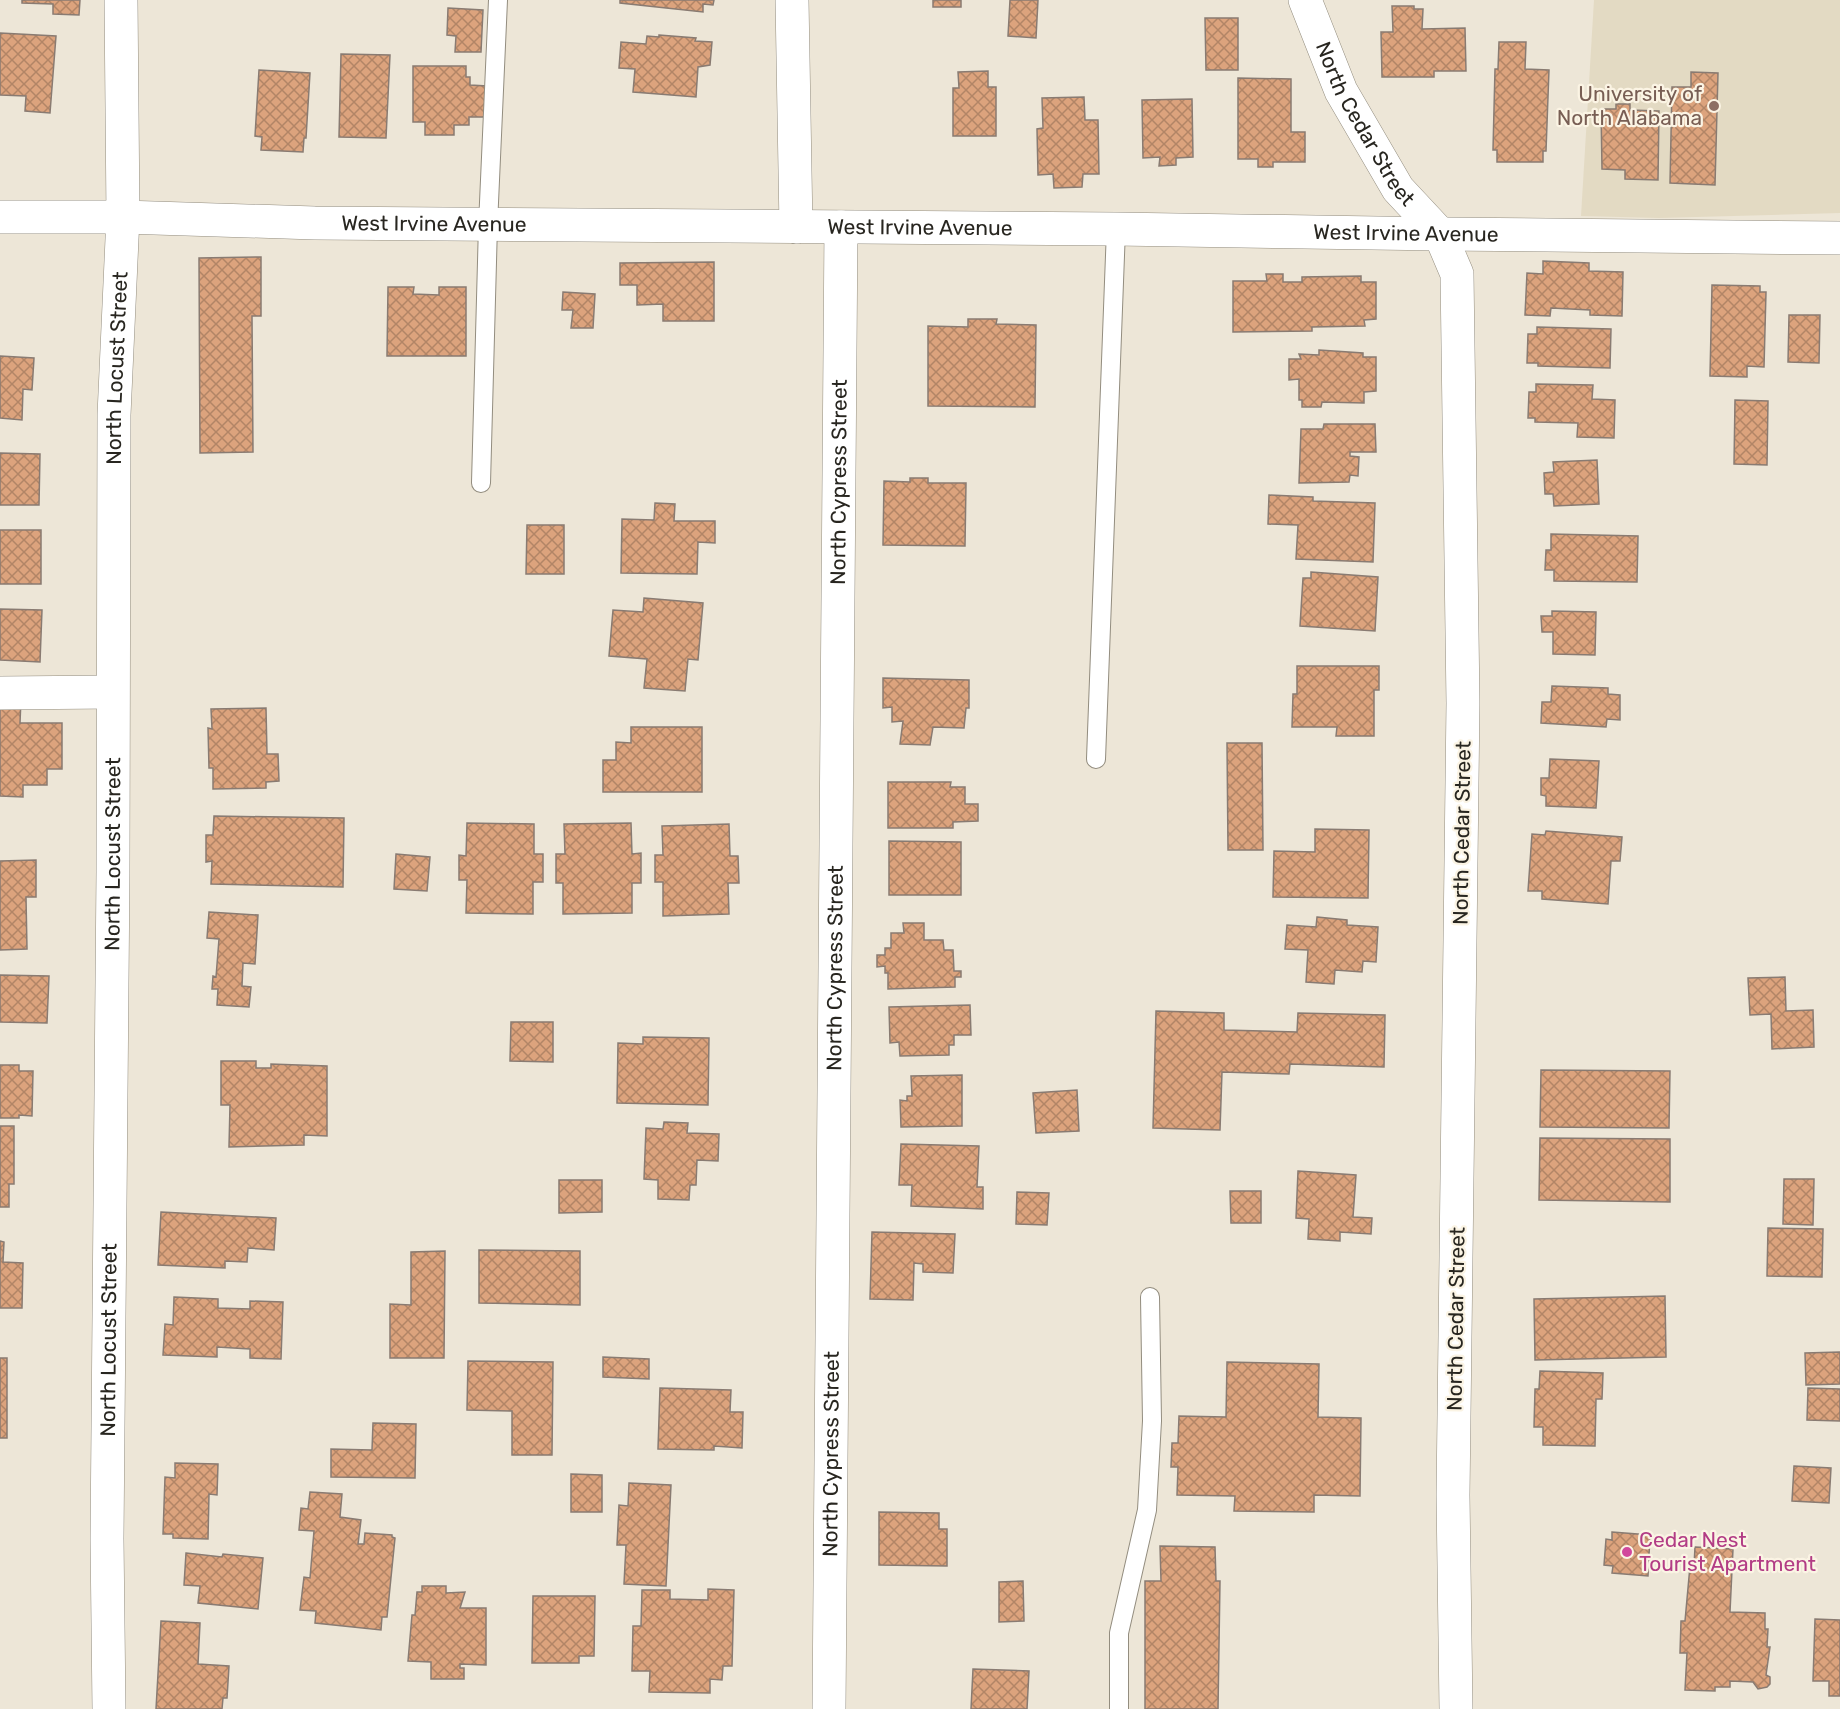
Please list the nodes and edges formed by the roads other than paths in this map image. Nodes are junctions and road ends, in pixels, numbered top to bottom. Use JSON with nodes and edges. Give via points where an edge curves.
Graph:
{"nodes":[{"id":1,"x":122,"y":0,"type":"edge"},
{"id":2,"x":498,"y":0,"type":"edge"},
{"id":3,"x":792,"y":0,"type":"edge"},
{"id":4,"x":1305,"y":0,"type":"edge"},
{"id":5,"x":0,"y":217,"type":"edge"},
{"id":6,"x":123,"y":217,"type":"junction"},
{"id":7,"x":488,"y":225,"type":"junction"},
{"id":8,"x":796,"y":227,"type":"junction"},
{"id":9,"x":841,"y":227,"type":"junction"},
{"id":10,"x":1116,"y":229,"type":"junction"},
{"id":11,"x":1440,"y":234,"type":"junction"},
{"id":12,"x":1840,"y":238,"type":"edge"},
{"id":13,"x":482,"y":483,"type":"dead end"},
{"id":14,"x":112,"y":692,"type":"junction"},
{"id":15,"x":0,"y":693,"type":"edge"},
{"id":16,"x":1096,"y":759,"type":"dead end"},
{"id":17,"x":1150,"y":1298,"type":"dead end"},
{"id":18,"x":109,"y":1709,"type":"edge"},
{"id":19,"x":829,"y":1709,"type":"edge"},
{"id":20,"x":1119,"y":1709,"type":"edge"},
{"id":21,"x":1456,"y":1709,"type":"edge"}],
"edges":[{"from":1,"to":6,"type":"street","name":"North Locust Street"},
{"from":2,"to":7,"type":"lane"},
{"from":3,"to":8,"type":"street"},
{"from":4,"to":11,"type":"street","name":"North Cedar Street","via":[[1341,92],[1398,189]]},
{"from":5,"to":6,"type":"street","name":"West Irvine Avenue"},
{"from":6,"to":7,"type":"street","name":"West Irvine Avenue"},
{"from":6,"to":14,"type":"street","name":"North Locust Street","via":[[114,415]]},
{"from":7,"to":8,"type":"street","name":"West Irvine Avenue"},
{"from":7,"to":13,"type":"lane"},
{"from":8,"to":9,"type":"street","name":"West Irvine Avenue"},
{"from":9,"to":10,"type":"street","name":"West Irvine Avenue"},
{"from":9,"to":19,"type":"street","name":"North Cypress Street"},
{"from":10,"to":11,"type":"street","name":"West Irvine Avenue"},
{"from":10,"to":16,"type":"lane"},
{"from":11,"to":12,"type":"street","name":"West Irvine Avenue"},
{"from":11,"to":21,"type":"street","name":"North Cedar Street","via":[[1457,274],[1463,703],[1454,1471]]},
{"from":14,"to":15,"type":"street"},
{"from":14,"to":18,"type":"street","name":"North Locust Street"},
{"from":17,"to":20,"type":"lane","via":[[1152,1421],[1147,1510],[1119,1633]]}]}
